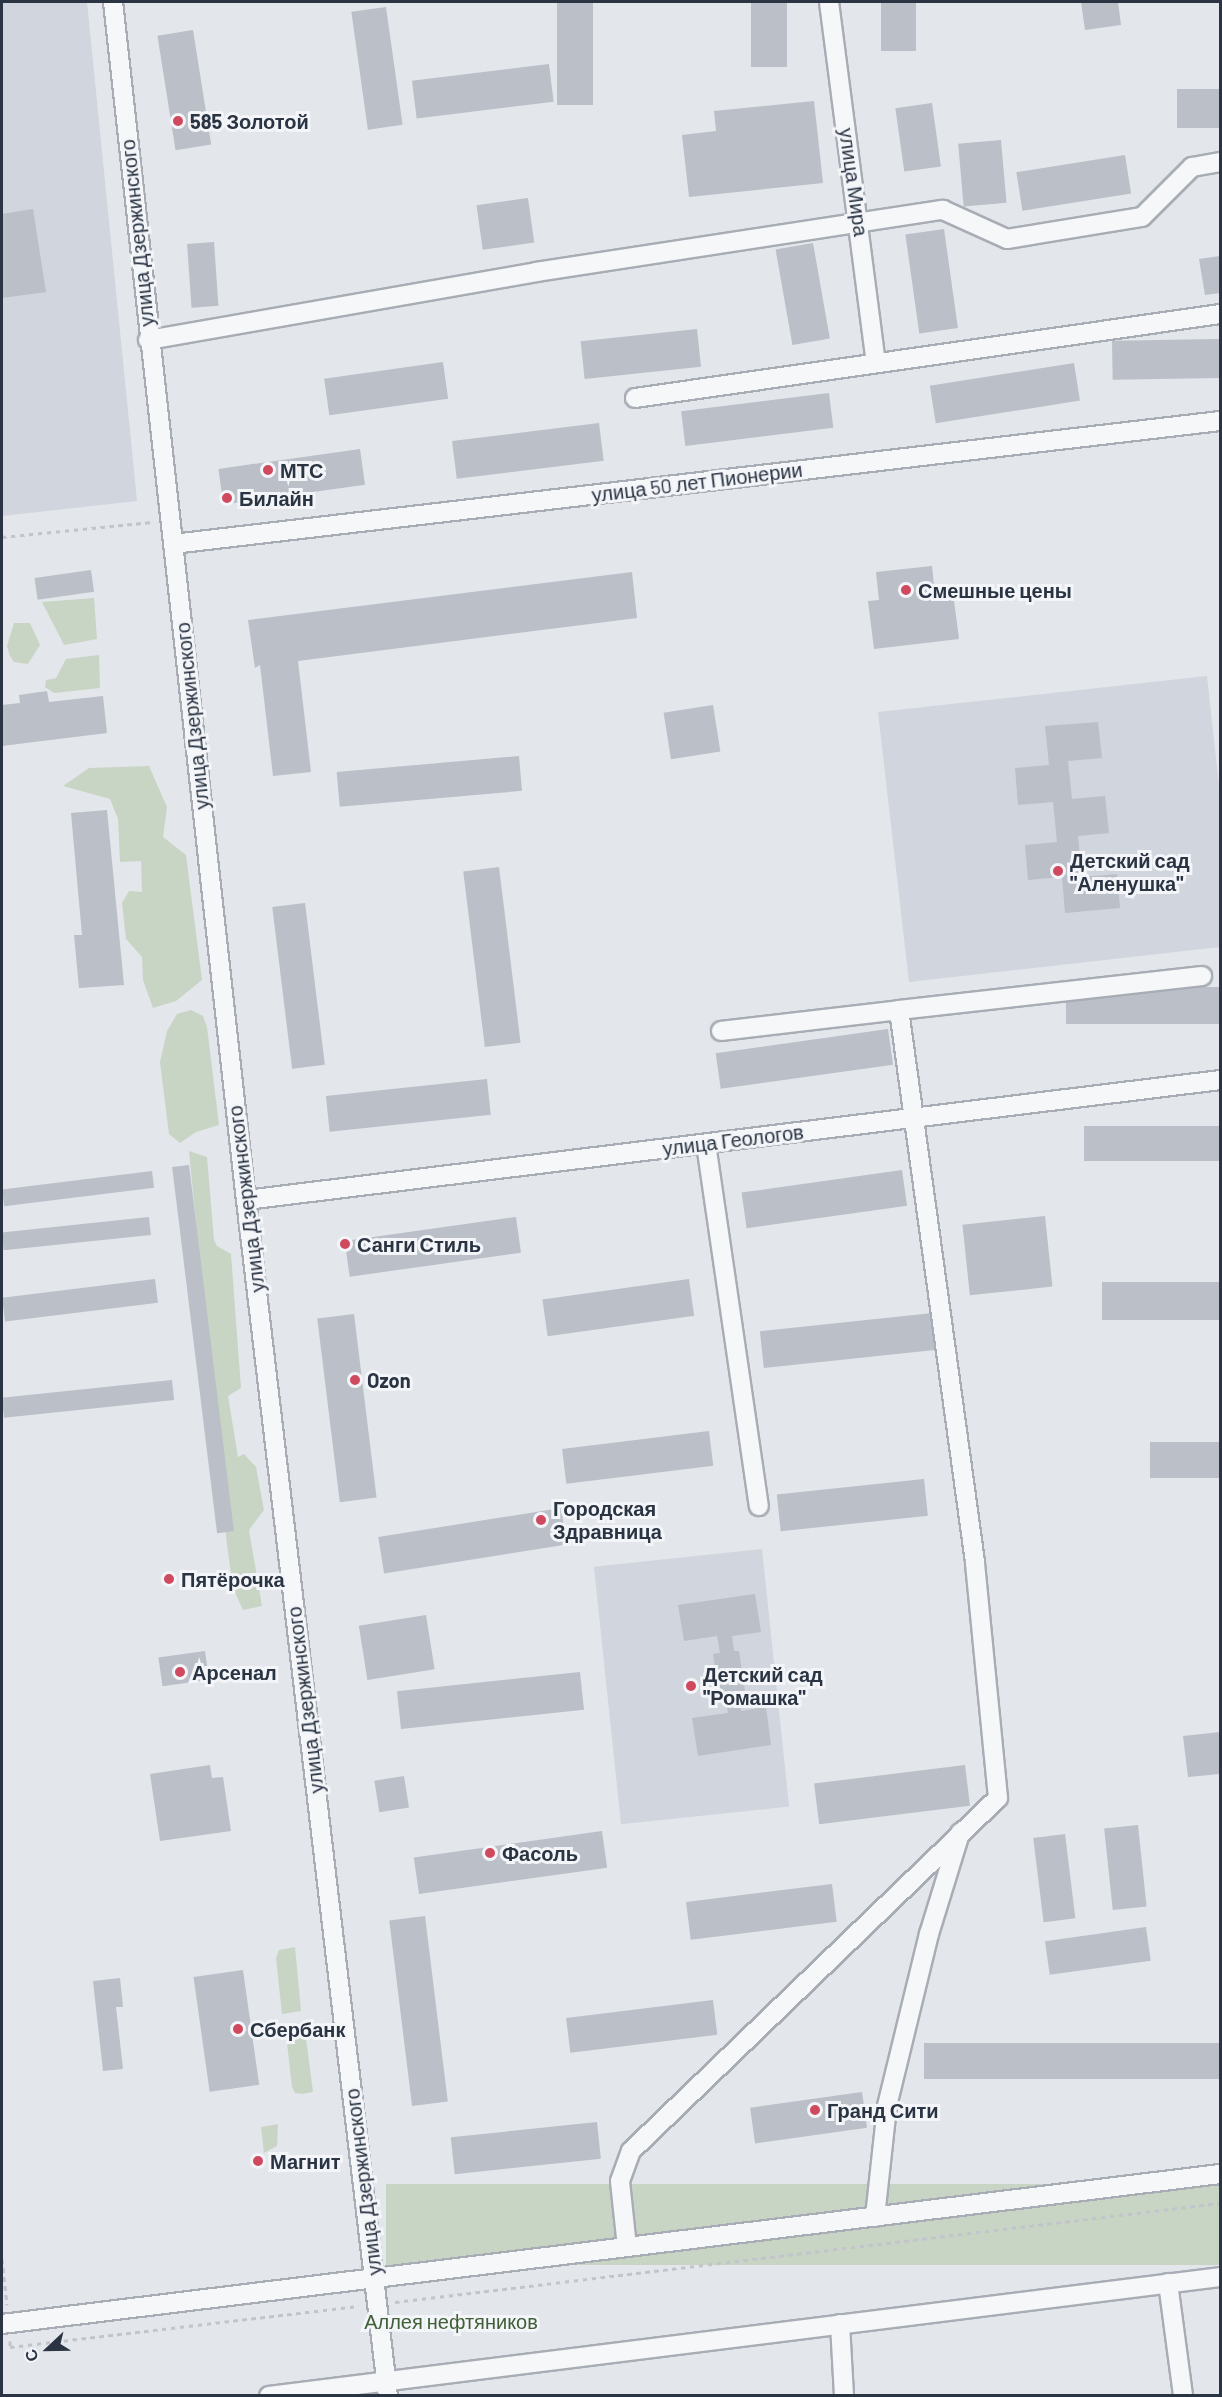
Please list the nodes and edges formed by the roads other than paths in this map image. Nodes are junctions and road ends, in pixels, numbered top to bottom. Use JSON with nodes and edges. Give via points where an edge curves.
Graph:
{"nodes":[{"id":1,"x":114,"y":2,"type":"edge"},
{"id":2,"x":829,"y":2,"type":"edge"},
{"id":3,"x":1221,"y":162,"type":"edge"},
{"id":4,"x":859,"y":222,"type":"junction"},
{"id":5,"x":1221,"y":314,"type":"edge"},
{"id":6,"x":148,"y":340,"type":"junction"},
{"id":7,"x":876,"y":362,"type":"junction"},
{"id":8,"x":635,"y":398,"type":"dead end"},
{"id":9,"x":1221,"y":421,"type":"edge"},
{"id":10,"x":173,"y":544,"type":"junction"},
{"id":11,"x":1202,"y":976,"type":"dead end"},
{"id":12,"x":899,"y":1010,"type":"junction"},
{"id":13,"x":721,"y":1031,"type":"dead end"},
{"id":14,"x":1221,"y":1080,"type":"edge"},
{"id":15,"x":912,"y":1118,"type":"junction"},
{"id":16,"x":706,"y":1144,"type":"junction"},
{"id":17,"x":246,"y":1200,"type":"junction"},
{"id":18,"x":759,"y":1506,"type":"dead end"},
{"id":19,"x":960,"y":1832,"type":"junction"},
{"id":20,"x":1221,"y":2174,"type":"edge"},
{"id":21,"x":875,"y":2217,"type":"junction"},
{"id":22,"x":627,"y":2247,"type":"junction"},
{"id":23,"x":1221,"y":2277,"type":"edge"},
{"id":24,"x":374,"y":2278,"type":"junction"},
{"id":25,"x":1167,"y":2283,"type":"junction"},
{"id":26,"x":6,"y":2324,"type":"edge"},
{"id":27,"x":840,"y":2324,"type":"junction"},
{"id":28,"x":387,"y":2388,"type":"edge"},
{"id":29,"x":269,"y":2396,"type":"edge"},
{"id":30,"x":844,"y":2396,"type":"edge"},
{"id":31,"x":1183,"y":2396,"type":"edge"}],
"edges":[{"from":1,"to":6,"type":"street","name":"улица Дзержинского"},
{"from":2,"to":4,"type":"street","name":"улица Мира"},
{"from":3,"to":4,"type":"street","via":[[1192,167],[1142,217],[1007,239],[943,210]]},
{"from":4,"to":6,"type":"street","via":[[536,272]]},
{"from":4,"to":7,"type":"street","name":"улица Мира"},
{"from":5,"to":7,"type":"street"},
{"from":6,"to":10,"type":"street","name":"улица Дзержинского"},
{"from":7,"to":8,"type":"street"},
{"from":9,"to":10,"type":"street","name":"улица 50 лет Пионерии"},
{"from":10,"to":17,"type":"street","name":"улица Дзержинского"},
{"from":11,"to":12,"type":"street"},
{"from":12,"to":13,"type":"street"},
{"from":12,"to":15,"type":"street"},
{"from":14,"to":15,"type":"street","name":"улица Геологов"},
{"from":15,"to":16,"type":"street","name":"улица Геологов"},
{"from":15,"to":19,"type":"street","via":[[975,1562],[998,1798]]},
{"from":16,"to":17,"type":"street","name":"улица Геологов"},
{"from":16,"to":18,"type":"street"},
{"from":17,"to":24,"type":"street","name":"улица Дзержинского"},
{"from":19,"to":21,"type":"street","via":[[929,1934],[887,2106]]},
{"from":19,"to":22,"type":"street","via":[[631,2151],[620,2181]]},
{"from":20,"to":21,"type":"street"},
{"from":21,"to":22,"type":"street"},
{"from":22,"to":24,"type":"street"},
{"from":23,"to":25,"type":"street"},
{"from":24,"to":26,"type":"street"},
{"from":24,"to":28,"type":"street","name":"улица Дзержинского"},
{"from":25,"to":27,"type":"street"},
{"from":25,"to":31,"type":"street"},
{"from":27,"to":28,"type":"street"},
{"from":27,"to":30,"type":"street"},
{"from":28,"to":29,"type":"street"}]}
